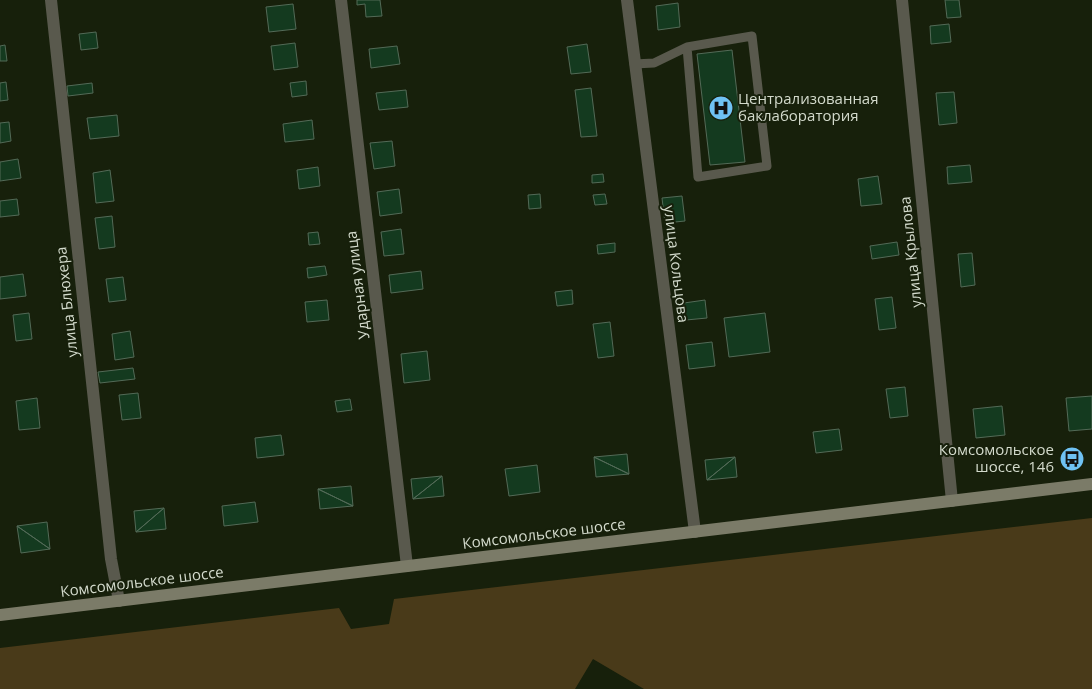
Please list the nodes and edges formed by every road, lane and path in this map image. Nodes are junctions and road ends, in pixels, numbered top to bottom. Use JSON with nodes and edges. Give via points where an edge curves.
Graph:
{"nodes":[{"id":1,"x":51,"y":0,"type":"edge"},
{"id":2,"x":341,"y":0,"type":"edge"},
{"id":3,"x":627,"y":0,"type":"edge"},
{"id":4,"x":902,"y":0,"type":"edge"},
{"id":5,"x":687,"y":47,"type":"junction"},
{"id":6,"x":634,"y":64,"type":"junction"},
{"id":7,"x":1092,"y":484,"type":"edge"},
{"id":8,"x":952,"y":501,"type":"junction"},
{"id":9,"x":695,"y":532,"type":"junction"},
{"id":10,"x":407,"y":566,"type":"junction"},
{"id":11,"x":118,"y":601,"type":"junction"},
{"id":12,"x":0,"y":615,"type":"edge"}],
"edges":[{"from":1,"to":11,"type":"street","name":"улица Блюхера"},
{"from":2,"to":10,"type":"street","name":"Ударная улица"},
{"from":3,"to":6,"type":"street","name":"улица Кольцова"},
{"from":4,"to":8,"type":"street","name":"улица Крылова"},
{"from":5,"to":5,"type":"lane","via":[[752,36],[767,166],[698,177]]},
{"from":5,"to":6,"type":"lane","via":[[654,63]]},
{"from":6,"to":9,"type":"street","name":"улица Кольцова"},
{"from":7,"to":8,"type":"main road","name":"Комсомольское шоссе"},
{"from":8,"to":9,"type":"main road","name":"Комсомольское шоссе"},
{"from":9,"to":10,"type":"main road","name":"Комсомольское шоссе"},
{"from":10,"to":11,"type":"main road","name":"Комсомольское шоссе"},
{"from":11,"to":12,"type":"main road","name":"Комсомольское шоссе"}]}
